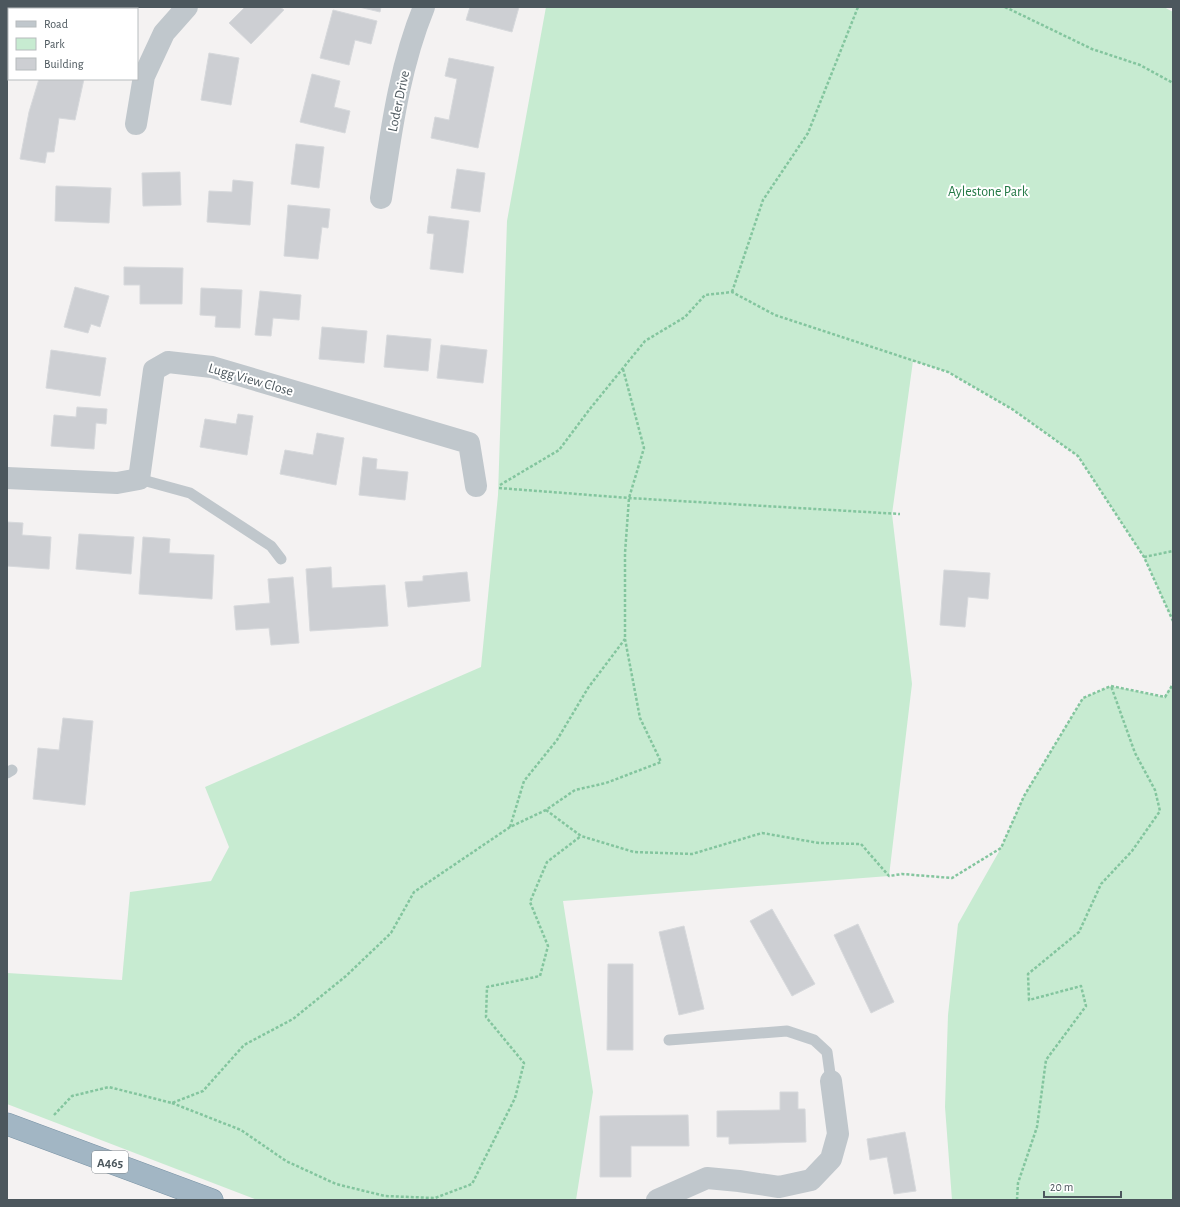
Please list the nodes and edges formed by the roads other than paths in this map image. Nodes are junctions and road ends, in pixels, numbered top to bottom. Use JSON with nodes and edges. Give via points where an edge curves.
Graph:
{"nodes":[{"id":1,"x":187,"y":7,"type":"edge"},
{"id":2,"x":424,"y":7,"type":"edge"},
{"id":3,"x":136,"y":124,"type":"dead end"},
{"id":4,"x":381,"y":198,"type":"dead end"},
{"id":5,"x":7,"y":478,"type":"edge"},
{"id":6,"x":139,"y":479,"type":"junction"},
{"id":7,"x":485,"y":487,"type":"road end"},
{"id":8,"x":281,"y":559,"type":"dead end"},
{"id":9,"x":669,"y":1040,"type":"dead end"},
{"id":10,"x":831,"y":1081,"type":"joint"},
{"id":11,"x":7,"y":1124,"type":"edge"},
{"id":12,"x":212,"y":1200,"type":"edge"},
{"id":13,"x":657,"y":1200,"type":"edge"}],
"edges":[{"from":1,"to":3,"type":"street","via":[[164,32],[144,76]]},
{"from":2,"to":4,"type":"street","name":"Loder Drive","via":[[416,26],[396,98]]},
{"from":5,"to":6,"type":"street","via":[[117,483]]},
{"from":6,"to":7,"type":"street","name":"Lugg View Close","via":[[154,370],[168,362],[212,367],[469,442]]},
{"from":6,"to":8,"type":"lane","via":[[190,493],[271,546]]},
{"from":9,"to":10,"type":"lane","via":[[787,1032],[814,1040],[827,1052]]},
{"from":10,"to":13,"type":"street","via":[[838,1134],[831,1159],[811,1180],[779,1187],[706,1178]]},
{"from":11,"to":12,"type":"highway","number":"A465"}]}
